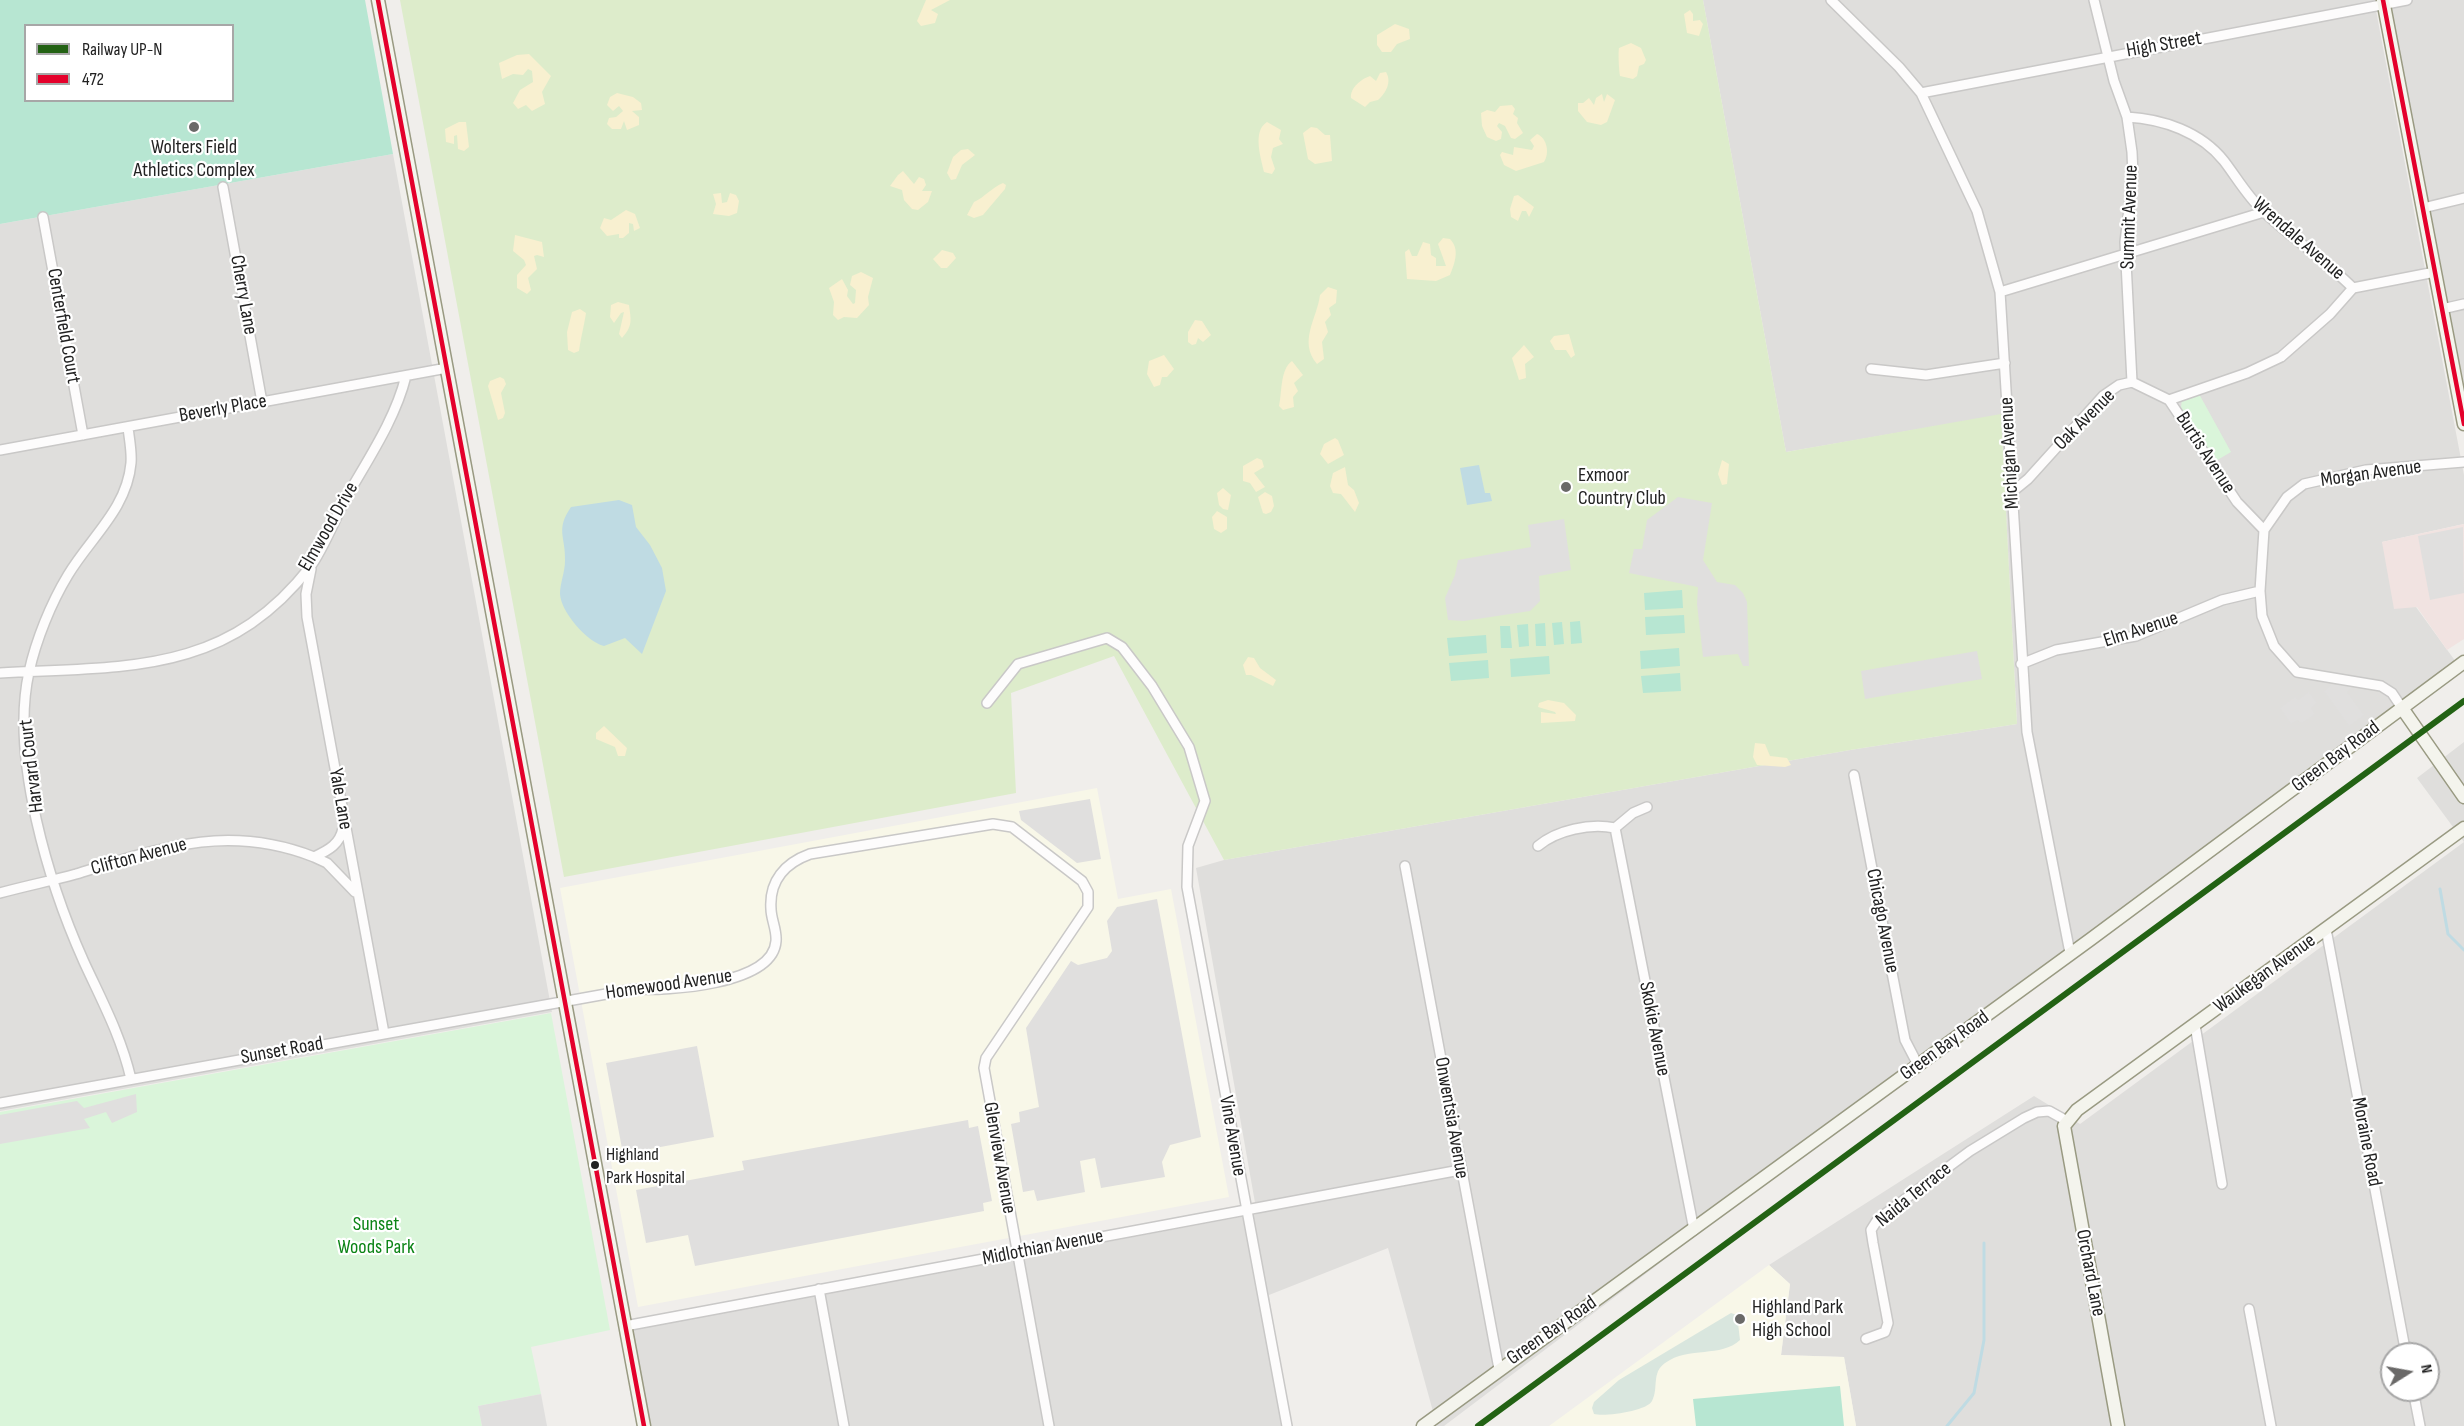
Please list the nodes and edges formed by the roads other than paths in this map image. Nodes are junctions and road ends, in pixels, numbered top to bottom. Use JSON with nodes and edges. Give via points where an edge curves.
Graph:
{"nodes":[{"id":1,"x":378,"y":0,"type":"edge"},
{"id":2,"x":1831,"y":0,"type":"edge"},
{"id":3,"x":2094,"y":0,"type":"edge"},
{"id":4,"x":2407,"y":0,"type":"edge"},
{"id":5,"x":2383,"y":2,"type":"edge"},
{"id":6,"x":2108,"y":56,"type":"junction"},
{"id":7,"x":1921,"y":93,"type":"junction"},
{"id":8,"x":2127,"y":117,"type":"junction"},
{"id":9,"x":223,"y":188,"type":"dead end"},
{"id":10,"x":2464,"y":198,"type":"edge"},
{"id":11,"x":2423,"y":208,"type":"junction"},
{"id":12,"x":2264,"y":212,"type":"junction"},
{"id":13,"x":43,"y":217,"type":"dead end"},
{"id":14,"x":2126,"y":255,"type":"junction"},
{"id":15,"x":2435,"y":272,"type":"junction"},
{"id":16,"x":2353,"y":288,"type":"junction"},
{"id":17,"x":2000,"y":292,"type":"junction"},
{"id":18,"x":2464,"y":304,"type":"edge"},
{"id":19,"x":2442,"y":309,"type":"junction"},
{"id":20,"x":2005,"y":363,"type":"junction"},
{"id":21,"x":447,"y":368,"type":"junction"},
{"id":22,"x":1870,"y":369,"type":"dead end"},
{"id":23,"x":406,"y":376,"type":"junction"},
{"id":24,"x":2133,"y":382,"type":"junction"},
{"id":25,"x":2169,"y":400,"type":"junction"},
{"id":26,"x":262,"y":402,"type":"junction"},
{"id":27,"x":2464,"y":424,"type":"edge"},
{"id":28,"x":128,"y":427,"type":"junction"},
{"id":29,"x":83,"y":435,"type":"junction"},
{"id":30,"x":0,"y":450,"type":"edge"},
{"id":31,"x":2464,"y":462,"type":"edge"},
{"id":32,"x":2012,"y":492,"type":"junction"},
{"id":33,"x":2264,"y":530,"type":"junction"},
{"id":34,"x":312,"y":565,"type":"junction"},
{"id":35,"x":2260,"y":591,"type":"junction"},
{"id":36,"x":2464,"y":662,"type":"edge"},
{"id":37,"x":2022,"y":664,"type":"junction"},
{"id":38,"x":29,"y":671,"type":"junction"},
{"id":39,"x":0,"y":673,"type":"edge"},
{"id":40,"x":987,"y":703,"type":"dead end"},
{"id":41,"x":2402,"y":708,"type":"junction"},
{"id":42,"x":1854,"y":775,"type":"dead end"},
{"id":43,"x":2464,"y":797,"type":"edge"},
{"id":44,"x":1647,"y":807,"type":"dead end"},
{"id":45,"x":344,"y":821,"type":"junction"},
{"id":46,"x":1615,"y":828,"type":"junction"},
{"id":47,"x":2464,"y":828,"type":"edge"},
{"id":48,"x":1538,"y":846,"type":"dead end"},
{"id":49,"x":314,"y":856,"type":"junction"},
{"id":50,"x":1405,"y":866,"type":"dead end"},
{"id":51,"x":53,"y":880,"type":"junction"},
{"id":52,"x":0,"y":892,"type":"edge"},
{"id":53,"x":357,"y":897,"type":"junction"},
{"id":54,"x":2326,"y":929,"type":"junction"},
{"id":55,"x":2070,"y":953,"type":"junction"},
{"id":56,"x":565,"y":1001,"type":"junction"},
{"id":57,"x":2194,"y":1025,"type":"junction"},
{"id":58,"x":384,"y":1033,"type":"junction"},
{"id":59,"x":1918,"y":1065,"type":"junction"},
{"id":60,"x":984,"y":1068,"type":"joint"},
{"id":61,"x":131,"y":1079,"type":"junction"},
{"id":62,"x":0,"y":1103,"type":"edge"},
{"id":63,"x":2067,"y":1121,"type":"junction"},
{"id":64,"x":1460,"y":1170,"type":"junction"},
{"id":65,"x":2222,"y":1184,"type":"dead end"},
{"id":66,"x":1246,"y":1210,"type":"junction"},
{"id":67,"x":1694,"y":1230,"type":"junction"},
{"id":68,"x":1017,"y":1253,"type":"junction"},
{"id":69,"x":819,"y":1289,"type":"junction"},
{"id":70,"x":2249,"y":1309,"type":"dead end"},
{"id":71,"x":625,"y":1326,"type":"junction"},
{"id":72,"x":1866,"y":1339,"type":"dead end"},
{"id":73,"x":2404,"y":1342,"type":"edge"},
{"id":74,"x":1499,"y":1369,"type":"junction"},
{"id":75,"x":2415,"y":1402,"type":"edge"},
{"id":76,"x":644,"y":1426,"type":"edge"},
{"id":77,"x":844,"y":1426,"type":"edge"},
{"id":78,"x":1049,"y":1426,"type":"edge"},
{"id":79,"x":1287,"y":1426,"type":"edge"},
{"id":80,"x":1424,"y":1426,"type":"edge"},
{"id":81,"x":2118,"y":1426,"type":"edge"},
{"id":82,"x":2271,"y":1426,"type":"edge"},
{"id":83,"x":2420,"y":1426,"type":"edge"}],
"edges":[{"from":1,"to":21,"type":"street"},
{"from":2,"to":7,"type":"street","name":"Michigan Avenue"},
{"from":3,"to":6,"type":"street","name":"Summit Avenue"},
{"from":4,"to":5,"type":"street","name":"High Street"},
{"from":5,"to":6,"type":"street","name":"High Street"},
{"from":5,"to":11,"type":"street"},
{"from":6,"to":7,"type":"street","name":"High Street"},
{"from":6,"to":8,"type":"street","name":"Summit Avenue"},
{"from":7,"to":17,"type":"street","name":"Michigan Avenue","via":[[1977,212]]},
{"from":8,"to":12,"type":"street","name":"Wrendale Avenue","via":[[2169,124],[2209,146]]},
{"from":8,"to":14,"type":"street","name":"Summit Avenue","via":[[2133,175],[2126,213]]},
{"from":9,"to":26,"type":"street","name":"Cherry Lane"},
{"from":10,"to":11,"type":"street"},
{"from":11,"to":15,"type":"street"},
{"from":12,"to":14,"type":"street"},
{"from":12,"to":16,"type":"street","name":"Wrendale Avenue"},
{"from":13,"to":29,"type":"street","name":"Centerfield Court"},
{"from":14,"to":17,"type":"street"},
{"from":14,"to":24,"type":"street","name":"Summit Avenue"},
{"from":15,"to":16,"type":"street"},
{"from":15,"to":19,"type":"street"},
{"from":16,"to":25,"type":"street","name":"Burtis Avenue","via":[[2281,357]]},
{"from":17,"to":20,"type":"street","name":"Michigan Avenue"},
{"from":18,"to":19,"type":"street"},
{"from":19,"to":27,"type":"street"},
{"from":20,"to":22,"type":"street","via":[[1926,375]]},
{"from":20,"to":32,"type":"street","name":"Michigan Avenue"},
{"from":21,"to":23,"type":"street","name":"Beverly Place"},
{"from":21,"to":56,"type":"street"},
{"from":23,"to":26,"type":"street","name":"Beverly Place"},
{"from":23,"to":34,"type":"street","name":"Elmwood Drive","via":[[394,412]]},
{"from":24,"to":25,"type":"street","name":"Oak Avenue"},
{"from":24,"to":32,"type":"street","name":"Oak Avenue","via":[[2103,396]]},
{"from":25,"to":33,"type":"street","name":"Burtis Avenue","via":[[2237,502]]},
{"from":26,"to":28,"type":"street","name":"Beverly Place"},
{"from":28,"to":29,"type":"street","name":"Beverly Place"},
{"from":28,"to":38,"type":"street","name":"Harvard Court","via":[[132,461],[128,483],[119,504],[67,576]]},
{"from":29,"to":30,"type":"street","name":"Beverly Place"},
{"from":31,"to":33,"type":"street","name":"Morgan Avenue","via":[[2355,472],[2304,484],[2287,497]]},
{"from":32,"to":37,"type":"street","name":"Michigan Avenue"},
{"from":33,"to":35,"type":"street"},
{"from":34,"to":38,"type":"street","name":"Elmwood Drive","via":[[275,605],[203,649],[138,666]]},
{"from":34,"to":45,"type":"street","name":"Yale Lane","via":[[307,581],[307,617]]},
{"from":35,"to":37,"type":"street","name":"Elm Avenue","via":[[2222,600],[2136,636],[2056,650]]},
{"from":35,"to":41,"type":"street","via":[[2264,624],[2274,646],[2297,672],[2381,686],[2392,693]]},
{"from":36,"to":41,"type":"street","name":"Green Bay Road"},
{"from":37,"to":55,"type":"street","name":"Michigan Avenue","via":[[2027,732]]},
{"from":38,"to":39,"type":"street","name":"Elmwood Drive"},
{"from":38,"to":51,"type":"street","name":"Harvard Court","via":[[26,754]]},
{"from":40,"to":66,"type":"street","name":"Vine Avenue","via":[[1018,664],[1107,638],[1122,646],[1152,686],[1188,747],[1205,801],[1188,846],[1187,886]]},
{"from":41,"to":43,"type":"street"},
{"from":41,"to":55,"type":"street","name":"Green Bay Road"},
{"from":42,"to":59,"type":"street","name":"Chicago Avenue","via":[[1905,1040]]},
{"from":44,"to":46,"type":"street"},
{"from":45,"to":49,"type":"street","via":[[341,839]]},
{"from":45,"to":53,"type":"street","name":"Yale Lane"},
{"from":46,"to":48,"type":"street","via":[[1592,826],[1550,836]]},
{"from":46,"to":67,"type":"street","name":"Skokie Avenue"},
{"from":47,"to":54,"type":"street","name":"Waukegan Avenue"},
{"from":49,"to":51,"type":"street","name":"Clifton Avenue","via":[[257,842],[181,843]]},
{"from":49,"to":53,"type":"street","name":"Clifton Avenue","via":[[351,885]]},
{"from":50,"to":64,"type":"street","name":"Onwentsia Avenue"},
{"from":51,"to":52,"type":"street","name":"Clifton Avenue"},
{"from":51,"to":61,"type":"street","name":"Harvard Court","via":[[84,962],[123,1046]]},
{"from":53,"to":58,"type":"street","name":"Yale Lane"},
{"from":54,"to":57,"type":"street","name":"Waukegan Avenue"},
{"from":54,"to":73,"type":"street","name":"Moraine Road"},
{"from":55,"to":59,"type":"street","name":"Green Bay Road"},
{"from":56,"to":58,"type":"street","name":"Sunset Road"},
{"from":56,"to":60,"type":"street","name":"Homewood Avenue","via":[[634,989],[659,990],[754,971],[767,962],[776,942],[770,908],[772,886],[792,860],[993,824],[1012,827],[1082,881],[1088,892],[1088,907],[986,1058]]},
{"from":56,"to":71,"type":"street"},
{"from":57,"to":63,"type":"street","name":"Waukegan Avenue"},
{"from":57,"to":65,"type":"street"},
{"from":58,"to":61,"type":"street","name":"Sunset Road"},
{"from":59,"to":67,"type":"street","name":"Green Bay Road"},
{"from":60,"to":68,"type":"street","name":"Glenview Avenue"},
{"from":61,"to":62,"type":"street","name":"Sunset Road"},
{"from":63,"to":72,"type":"street","name":"Naida Terrace","via":[[2049,1111],[2024,1118],[1970,1151],[1878,1218],[1872,1237],[1888,1323],[1885,1332]]},
{"from":63,"to":81,"type":"street","name":"Orchard Lane","via":[[2063,1130]]},
{"from":64,"to":66,"type":"street","name":"Midlothian Avenue"},
{"from":64,"to":74,"type":"street","name":"Onwentsia Avenue"},
{"from":66,"to":68,"type":"street","name":"Midlothian Avenue"},
{"from":66,"to":79,"type":"street","name":"Vine Avenue"},
{"from":67,"to":74,"type":"street","name":"Green Bay Road"},
{"from":68,"to":69,"type":"street","name":"Midlothian Avenue"},
{"from":68,"to":78,"type":"street","name":"Glenview Avenue"},
{"from":69,"to":71,"type":"street","name":"Midlothian Avenue"},
{"from":69,"to":77,"type":"street"},
{"from":70,"to":82,"type":"street"},
{"from":71,"to":76,"type":"street"},
{"from":74,"to":80,"type":"street","name":"Green Bay Road"},
{"from":75,"to":83,"type":"street"}]}
